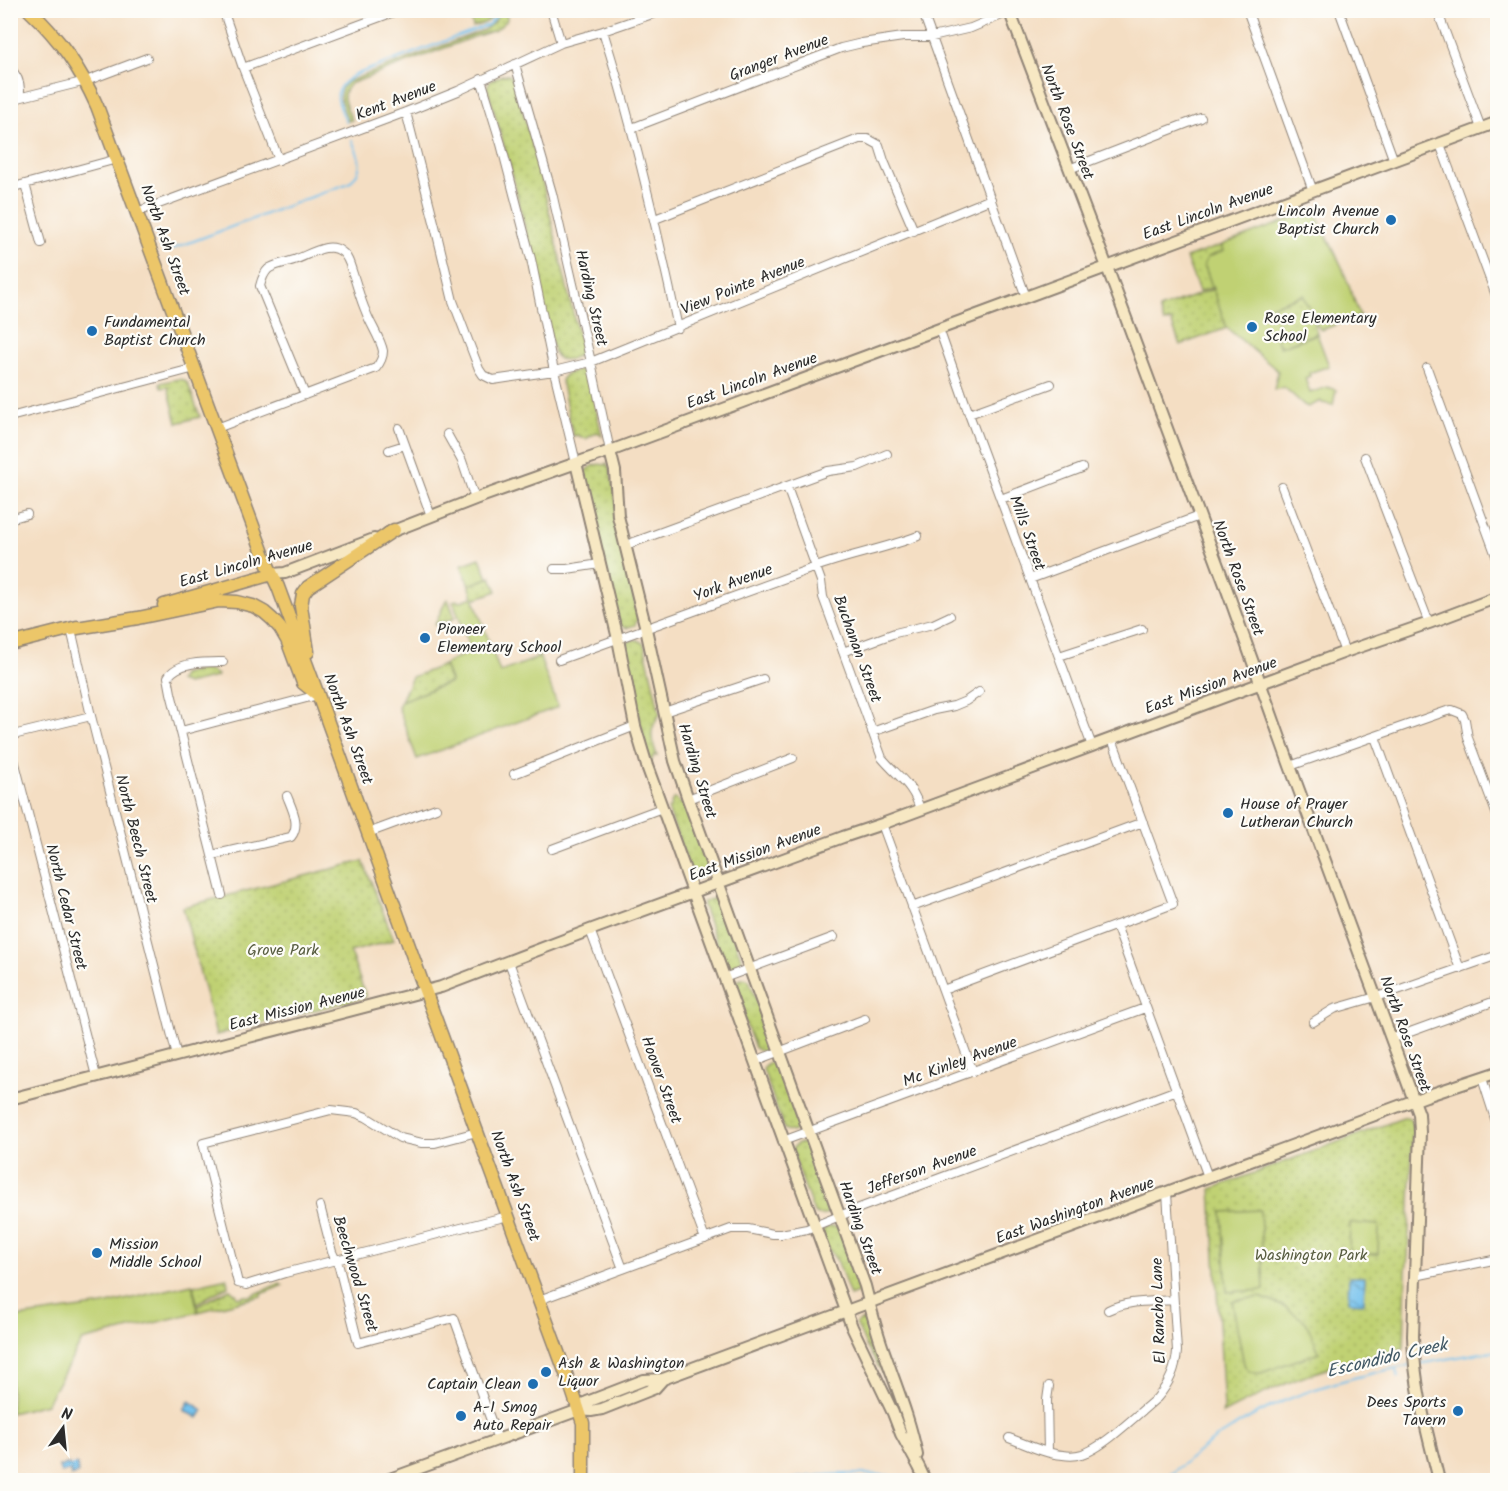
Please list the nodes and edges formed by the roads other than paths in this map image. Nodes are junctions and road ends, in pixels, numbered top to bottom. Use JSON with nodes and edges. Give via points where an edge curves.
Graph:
{"nodes":[{"id":1,"x":223,"y":10,"type":"edge"},
{"id":2,"x":399,"y":10,"type":"edge"},
{"id":3,"x":551,"y":10,"type":"edge"},
{"id":4,"x":664,"y":10,"type":"edge"},
{"id":5,"x":922,"y":10,"type":"edge"},
{"id":6,"x":1247,"y":10,"type":"edge"},
{"id":7,"x":1339,"y":10,"type":"edge"},
{"id":8,"x":1437,"y":10,"type":"edge"},
{"id":9,"x":1009,"y":11,"type":"edge"},
{"id":10,"x":35,"y":13,"type":"edge"},
{"id":11,"x":603,"y":31,"type":"junction"},
{"id":12,"x":932,"y":37,"type":"junction"},
{"id":13,"x":561,"y":43,"type":"junction"},
{"id":14,"x":147,"y":58,"type":"dead end"},
{"id":15,"x":515,"y":64,"type":"junction"},
{"id":16,"x":243,"y":68,"type":"junction"},
{"id":17,"x":10,"y":69,"type":"edge"},
{"id":18,"x":481,"y":79,"type":"junction"},
{"id":19,"x":86,"y":81,"type":"junction"},
{"id":20,"x":15,"y":99,"type":"edge"},
{"id":21,"x":406,"y":112,"type":"junction"},
{"id":22,"x":1201,"y":118,"type":"dead end"},
{"id":23,"x":1497,"y":122,"type":"edge"},
{"id":24,"x":632,"y":128,"type":"junction"},
{"id":25,"x":1481,"y":128,"type":"junction"},
{"id":26,"x":1440,"y":144,"type":"junction"},
{"id":27,"x":117,"y":159,"type":"junction"},
{"id":28,"x":279,"y":160,"type":"junction"},
{"id":29,"x":1395,"y":161,"type":"junction"},
{"id":30,"x":1068,"y":169,"type":"junction"},
{"id":31,"x":25,"y":184,"type":"junction"},
{"id":32,"x":10,"y":188,"type":"edge"},
{"id":33,"x":1313,"y":191,"type":"junction"},
{"id":34,"x":991,"y":200,"type":"junction"},
{"id":35,"x":137,"y":212,"type":"junction"},
{"id":36,"x":655,"y":219,"type":"junction"},
{"id":37,"x":914,"y":231,"type":"junction"},
{"id":38,"x":41,"y":243,"type":"dead end"},
{"id":39,"x":1107,"y":267,"type":"junction"},
{"id":40,"x":1026,"y":297,"type":"junction"},
{"id":41,"x":1497,"y":301,"type":"edge"},
{"id":42,"x":678,"y":328,"type":"junction"},
{"id":43,"x":939,"y":329,"type":"junction"},
{"id":44,"x":591,"y":362,"type":"junction"},
{"id":45,"x":195,"y":368,"type":"junction"},
{"id":46,"x":1427,"y":368,"type":"dead end"},
{"id":47,"x":554,"y":371,"type":"junction"},
{"id":48,"x":1051,"y":384,"type":"dead end"},
{"id":49,"x":305,"y":395,"type":"junction"},
{"id":50,"x":969,"y":414,"type":"junction"},
{"id":51,"x":10,"y":417,"type":"edge"},
{"id":52,"x":217,"y":428,"type":"junction"},
{"id":53,"x":399,"y":428,"type":"dead end"},
{"id":54,"x":447,"y":434,"type":"dead end"},
{"id":55,"x":405,"y":445,"type":"junction"},
{"id":56,"x":389,"y":450,"type":"dead end"},
{"id":57,"x":610,"y":451,"type":"junction"},
{"id":58,"x":887,"y":454,"type":"dead end"},
{"id":59,"x":1365,"y":457,"type":"dead end"},
{"id":60,"x":576,"y":463,"type":"junction"},
{"id":61,"x":1082,"y":468,"type":"dead end"},
{"id":62,"x":788,"y":487,"type":"junction"},
{"id":63,"x":1282,"y":487,"type":"dead end"},
{"id":64,"x":1001,"y":499,"type":"junction"},
{"id":65,"x":475,"y":500,"type":"junction"},
{"id":66,"x":27,"y":514,"type":"dead end"},
{"id":67,"x":431,"y":516,"type":"junction"},
{"id":68,"x":1199,"y":516,"type":"junction"},
{"id":69,"x":10,"y":519,"type":"edge"},
{"id":70,"x":394,"y":530,"type":"junction"},
{"id":71,"x":918,"y":536,"type":"dead end"},
{"id":72,"x":626,"y":545,"type":"junction"},
{"id":73,"x":1497,"y":561,"type":"edge"},
{"id":74,"x":600,"y":564,"type":"junction"},
{"id":75,"x":816,"y":567,"type":"junction"},
{"id":76,"x":554,"y":569,"type":"dead end"},
{"id":77,"x":272,"y":574,"type":"junction"},
{"id":78,"x":1030,"y":579,"type":"junction"},
{"id":79,"x":1497,"y":597,"type":"edge"},
{"id":80,"x":950,"y":616,"type":"dead end"},
{"id":81,"x":1429,"y":623,"type":"junction"},
{"id":82,"x":71,"y":629,"type":"junction"},
{"id":83,"x":646,"y":629,"type":"junction"},
{"id":84,"x":1142,"y":629,"type":"dead end"},
{"id":85,"x":618,"y":639,"type":"junction"},
{"id":86,"x":10,"y":644,"type":"edge"},
{"id":87,"x":843,"y":652,"type":"junction"},
{"id":88,"x":1345,"y":652,"type":"junction"},
{"id":89,"x":1059,"y":656,"type":"junction"},
{"id":90,"x":559,"y":660,"type":"dead end"},
{"id":91,"x":223,"y":662,"type":"dead end"},
{"id":92,"x":763,"y":678,"type":"dead end"},
{"id":93,"x":313,"y":680,"type":"junction"},
{"id":94,"x":1260,"y":684,"type":"junction"},
{"id":95,"x":979,"y":692,"type":"dead end"},
{"id":96,"x":318,"y":695,"type":"junction"},
{"id":97,"x":664,"y":712,"type":"junction"},
{"id":98,"x":91,"y":716,"type":"junction"},
{"id":99,"x":635,"y":726,"type":"junction"},
{"id":100,"x":181,"y":731,"type":"junction"},
{"id":101,"x":872,"y":732,"type":"junction"},
{"id":102,"x":1375,"y":737,"type":"junction"},
{"id":103,"x":1112,"y":739,"type":"junction"},
{"id":104,"x":10,"y":742,"type":"edge"},
{"id":105,"x":1092,"y":746,"type":"junction"},
{"id":106,"x":793,"y":758,"type":"dead end"},
{"id":107,"x":1290,"y":766,"type":"junction"},
{"id":108,"x":514,"y":774,"type":"dead end"},
{"id":109,"x":287,"y":796,"type":"dead end"},
{"id":110,"x":688,"y":799,"type":"junction"},
{"id":111,"x":436,"y":808,"type":"dead end"},
{"id":112,"x":662,"y":808,"type":"junction"},
{"id":113,"x":920,"y":810,"type":"junction"},
{"id":114,"x":1497,"y":818,"type":"edge"},
{"id":115,"x":1143,"y":822,"type":"junction"},
{"id":116,"x":882,"y":824,"type":"junction"},
{"id":117,"x":368,"y":833,"type":"junction"},
{"id":118,"x":552,"y":849,"type":"dead end"},
{"id":119,"x":212,"y":855,"type":"junction"},
{"id":120,"x":718,"y":883,"type":"junction"},
{"id":121,"x":693,"y":892,"type":"junction"},
{"id":122,"x":222,"y":895,"type":"dead end"},
{"id":123,"x":912,"y":907,"type":"junction"},
{"id":124,"x":1116,"y":925,"type":"junction"},
{"id":125,"x":590,"y":930,"type":"junction"},
{"id":126,"x":834,"y":937,"type":"dead end"},
{"id":127,"x":1497,"y":955,"type":"edge"},
{"id":128,"x":509,"y":962,"type":"junction"},
{"id":129,"x":750,"y":968,"type":"junction"},
{"id":130,"x":1460,"y":969,"type":"junction"},
{"id":131,"x":724,"y":978,"type":"junction"},
{"id":132,"x":943,"y":990,"type":"junction"},
{"id":133,"x":426,"y":991,"type":"junction"},
{"id":134,"x":1376,"y":996,"type":"junction"},
{"id":135,"x":1497,"y":1000,"type":"edge"},
{"id":136,"x":1145,"y":1008,"type":"junction"},
{"id":137,"x":865,"y":1019,"type":"dead end"},
{"id":138,"x":1313,"y":1022,"type":"dead end"},
{"id":139,"x":1391,"y":1040,"type":"junction"},
{"id":140,"x":780,"y":1052,"type":"junction"},
{"id":141,"x":177,"y":1056,"type":"junction"},
{"id":142,"x":754,"y":1061,"type":"junction"},
{"id":143,"x":973,"y":1072,"type":"junction"},
{"id":144,"x":1497,"y":1072,"type":"edge"},
{"id":145,"x":96,"y":1076,"type":"junction"},
{"id":146,"x":1482,"y":1078,"type":"junction"},
{"id":147,"x":1177,"y":1090,"type":"junction"},
{"id":148,"x":10,"y":1099,"type":"edge"},
{"id":149,"x":1414,"y":1101,"type":"junction"},
{"id":150,"x":1497,"y":1128,"type":"edge"},
{"id":151,"x":477,"y":1132,"type":"junction"},
{"id":152,"x":809,"y":1132,"type":"junction"},
{"id":153,"x":783,"y":1141,"type":"junction"},
{"id":154,"x":1208,"y":1177,"type":"junction"},
{"id":155,"x":1167,"y":1193,"type":"junction"},
{"id":156,"x":320,"y":1206,"type":"dead end"},
{"id":157,"x":508,"y":1215,"type":"junction"},
{"id":158,"x":839,"y":1216,"type":"junction"},
{"id":159,"x":814,"y":1226,"type":"junction"},
{"id":160,"x":705,"y":1239,"type":"junction"},
{"id":161,"x":1497,"y":1259,"type":"edge"},
{"id":162,"x":335,"y":1260,"type":"junction"},
{"id":163,"x":623,"y":1269,"type":"junction"},
{"id":164,"x":1415,"y":1275,"type":"junction"},
{"id":165,"x":539,"y":1300,"type":"junction"},
{"id":166,"x":1173,"y":1300,"type":"junction"},
{"id":167,"x":869,"y":1303,"type":"junction"},
{"id":168,"x":1108,"y":1310,"type":"dead end"},
{"id":169,"x":846,"y":1311,"type":"junction"},
{"id":170,"x":1049,"y":1386,"type":"dead end"},
{"id":171,"x":579,"y":1410,"type":"junction"},
{"id":172,"x":1009,"y":1438,"type":"dead end"},
{"id":173,"x":498,"y":1440,"type":"junction"},
{"id":174,"x":1048,"y":1452,"type":"junction"},
{"id":175,"x":919,"y":1467,"type":"junction"},
{"id":176,"x":387,"y":1480,"type":"edge"},
{"id":177,"x":583,"y":1480,"type":"edge"},
{"id":178,"x":925,"y":1480,"type":"edge"},
{"id":179,"x":1439,"y":1480,"type":"edge"}],
"edges":[{"from":1,"to":16,"type":"street"},
{"from":2,"to":16,"type":"street"},
{"from":3,"to":13,"type":"street"},
{"from":4,"to":11,"type":"street","name":"Kent Avenue"},
{"from":5,"to":12,"type":"street"},
{"from":6,"to":33,"type":"street"},
{"from":7,"to":29,"type":"street"},
{"from":8,"to":25,"type":"street"},
{"from":9,"to":12,"type":"street","name":"Granger Avenue","via":[[970,28]]},
{"from":9,"to":30,"type":"main road","name":"North Rose Street"},
{"from":10,"to":19,"type":"main road","name":"North Ash Street"},
{"from":11,"to":13,"type":"street","name":"Kent Avenue"},
{"from":11,"to":24,"type":"street"},
{"from":12,"to":24,"type":"street","name":"Granger Avenue","via":[[841,48]]},
{"from":12,"to":34,"type":"street"},
{"from":13,"to":15,"type":"street","name":"Kent Avenue"},
{"from":14,"to":19,"type":"street"},
{"from":15,"to":18,"type":"street","name":"Kent Avenue"},
{"from":15,"to":44,"type":"street","name":"Harding Street","via":[[552,193]]},
{"from":16,"to":28,"type":"street"},
{"from":17,"to":20,"type":"street","via":[[19,79],[21,91]]},
{"from":18,"to":21,"type":"street","name":"Kent Avenue"},
{"from":18,"to":47,"type":"street","name":"Harding Street","via":[[531,259]]},
{"from":19,"to":20,"type":"street"},
{"from":19,"to":27,"type":"main road","name":"North Ash Street"},
{"from":21,"to":28,"type":"street","name":"Kent Avenue"},
{"from":21,"to":47,"type":"street","name":"View Pointe Avenue","via":[[453,301],[478,369],[493,380]]},
{"from":22,"to":30,"type":"street"},
{"from":23,"to":25,"type":"main road","name":"East Lincoln Avenue"},
{"from":24,"to":36,"type":"street"},
{"from":25,"to":26,"type":"main road","name":"East Lincoln Avenue"},
{"from":26,"to":29,"type":"main road","name":"East Lincoln Avenue"},
{"from":26,"to":41,"type":"street"},
{"from":27,"to":31,"type":"street"},
{"from":27,"to":35,"type":"main road","name":"North Ash Street"},
{"from":28,"to":35,"type":"street","name":"Kent Avenue"},
{"from":29,"to":33,"type":"main road","name":"East Lincoln Avenue"},
{"from":30,"to":39,"type":"main road","name":"North Rose Street"},
{"from":31,"to":32,"type":"street"},
{"from":31,"to":38,"type":"street"},
{"from":33,"to":39,"type":"main road","name":"East Lincoln Avenue"},
{"from":34,"to":37,"type":"street","name":"View Pointe Avenue"},
{"from":34,"to":40,"type":"street"},
{"from":35,"to":45,"type":"main road","name":"North Ash Street"},
{"from":36,"to":37,"type":"street","via":[[859,139],[879,145]]},
{"from":36,"to":42,"type":"street"},
{"from":37,"to":42,"type":"street","name":"View Pointe Avenue"},
{"from":39,"to":40,"type":"main road","name":"East Lincoln Avenue"},
{"from":39,"to":68,"type":"main road","name":"North Rose Street"},
{"from":40,"to":43,"type":"main road","name":"East Lincoln Avenue"},
{"from":42,"to":44,"type":"street","name":"View Pointe Avenue"},
{"from":43,"to":50,"type":"street","name":"Mills Street"},
{"from":43,"to":57,"type":"main road","name":"East Lincoln Avenue"},
{"from":44,"to":47,"type":"street","name":"View Pointe Avenue"},
{"from":44,"to":57,"type":"street","name":"Harding Street"},
{"from":45,"to":51,"type":"street"},
{"from":45,"to":52,"type":"main road","name":"North Ash Street"},
{"from":46,"to":73,"type":"street"},
{"from":47,"to":60,"type":"street","name":"Harding Street"},
{"from":48,"to":50,"type":"street"},
{"from":49,"to":49,"type":"street","via":[[260,286],[263,273],[272,266],[329,247],[342,252],[349,263],[383,349],[382,356],[376,368]]},
{"from":49,"to":52,"type":"street"},
{"from":50,"to":64,"type":"street","name":"Mills Street"},
{"from":52,"to":77,"type":"main road","name":"North Ash Street"},
{"from":53,"to":55,"type":"street"},
{"from":54,"to":65,"type":"street","via":[[462,461]]},
{"from":55,"to":56,"type":"street"},
{"from":55,"to":67,"type":"street"},
{"from":57,"to":60,"type":"main road","name":"East Lincoln Avenue"},
{"from":57,"to":72,"type":"main road","name":"Harding Street","via":[[618,516]]},
{"from":58,"to":62,"type":"street"},
{"from":59,"to":81,"type":"street"},
{"from":60,"to":65,"type":"main road","name":"East Lincoln Avenue"},
{"from":60,"to":74,"type":"main road","name":"Harding Street"},
{"from":61,"to":64,"type":"street"},
{"from":62,"to":72,"type":"street"},
{"from":62,"to":75,"type":"street","name":"Buchanan Street"},
{"from":63,"to":88,"type":"street"},
{"from":64,"to":78,"type":"street","name":"Mills Street"},
{"from":65,"to":67,"type":"main road","name":"East Lincoln Avenue"},
{"from":66,"to":69,"type":"street"},
{"from":67,"to":70,"type":"main road","name":"East Lincoln Avenue"},
{"from":68,"to":78,"type":"street"},
{"from":68,"to":94,"type":"main road","name":"North Rose Street"},
{"from":70,"to":77,"type":"main road","name":"East Lincoln Avenue","via":[[285,573]]},
{"from":70,"to":93,"type":"main road","via":[[303,594],[301,606]]},
{"from":71,"to":75,"type":"street","name":"York Avenue"},
{"from":72,"to":83,"type":"main road","name":"Harding Street"},
{"from":74,"to":76,"type":"street"},
{"from":74,"to":85,"type":"main road","name":"Harding Street"},
{"from":75,"to":83,"type":"street","name":"York Avenue"},
{"from":75,"to":87,"type":"street","name":"Buchanan Street"},
{"from":77,"to":82,"type":"main road","name":"East Lincoln Avenue"},
{"from":77,"to":93,"type":"main road","name":"North Ash Street"},
{"from":78,"to":89,"type":"street","name":"Mills Street"},
{"from":79,"to":81,"type":"main road","name":"East Mission Avenue"},
{"from":80,"to":87,"type":"street"},
{"from":81,"to":88,"type":"main road","name":"East Mission Avenue"},
{"from":82,"to":86,"type":"main road","name":"East Lincoln Avenue"},
{"from":82,"to":96,"type":"main road","via":[[219,601],[245,604],[264,612],[280,628],[303,683]]},
{"from":82,"to":98,"type":"street","name":"North Beech Street"},
{"from":83,"to":85,"type":"street","name":"York Avenue"},
{"from":83,"to":97,"type":"main road","name":"Harding Street"},
{"from":84,"to":89,"type":"street"},
{"from":85,"to":90,"type":"street","name":"York Avenue"},
{"from":85,"to":99,"type":"main road","name":"Harding Street"},
{"from":87,"to":101,"type":"street","name":"Buchanan Street"},
{"from":88,"to":94,"type":"main road","name":"East Mission Avenue"},
{"from":89,"to":105,"type":"street","name":"Mills Street"},
{"from":91,"to":100,"type":"street","via":[[202,662],[172,670],[169,685]]},
{"from":92,"to":97,"type":"street"},
{"from":93,"to":96,"type":"main road","name":"North Ash Street"},
{"from":94,"to":103,"type":"main road","name":"East Mission Avenue"},
{"from":94,"to":107,"type":"main road","name":"North Rose Street"},
{"from":95,"to":101,"type":"street","via":[[954,706]]},
{"from":96,"to":100,"type":"street"},
{"from":96,"to":117,"type":"main road","name":"North Ash Street"},
{"from":97,"to":110,"type":"main road","name":"Harding Street"},
{"from":98,"to":104,"type":"street","via":[[13,735]]},
{"from":98,"to":141,"type":"street","name":"North Beech Street"},
{"from":99,"to":108,"type":"street"},
{"from":99,"to":112,"type":"main road","name":"Harding Street"},
{"from":100,"to":119,"type":"street"},
{"from":101,"to":113,"type":"street","name":"Buchanan Street","via":[[882,758],[912,788]]},
{"from":102,"to":107,"type":"street"},
{"from":102,"to":114,"type":"street","via":[[1447,711],[1462,714]]},
{"from":102,"to":130,"type":"street"},
{"from":103,"to":105,"type":"main road","name":"East Mission Avenue"},
{"from":103,"to":115,"type":"street"},
{"from":104,"to":145,"type":"street","name":"North Cedar Street"},
{"from":105,"to":113,"type":"main road","name":"East Mission Avenue"},
{"from":106,"to":110,"type":"street"},
{"from":107,"to":134,"type":"main road","name":"North Rose Street"},
{"from":109,"to":119,"type":"street","via":[[297,825],[291,837]]},
{"from":110,"to":120,"type":"main road","name":"Harding Street"},
{"from":111,"to":117,"type":"street"},
{"from":112,"to":118,"type":"street"},
{"from":112,"to":121,"type":"main road","name":"Harding Street"},
{"from":113,"to":116,"type":"main road","name":"East Mission Avenue"},
{"from":115,"to":123,"type":"street"},
{"from":115,"to":124,"type":"street","via":[[1173,904]]},
{"from":116,"to":120,"type":"main road","name":"East Mission Avenue"},
{"from":116,"to":123,"type":"street"},
{"from":117,"to":133,"type":"main road","name":"North Ash Street"},
{"from":119,"to":122,"type":"street"},
{"from":120,"to":121,"type":"main road","name":"East Mission Avenue"},
{"from":120,"to":129,"type":"main road","name":"Harding Street"},
{"from":121,"to":125,"type":"main road","name":"East Mission Avenue"},
{"from":121,"to":131,"type":"main road","name":"Harding Street"},
{"from":123,"to":132,"type":"street"},
{"from":124,"to":132,"type":"street"},
{"from":124,"to":136,"type":"street"},
{"from":125,"to":128,"type":"main road","name":"East Mission Avenue"},
{"from":125,"to":160,"type":"street","name":"Hoover Street"},
{"from":126,"to":129,"type":"street"},
{"from":127,"to":130,"type":"street"},
{"from":128,"to":133,"type":"main road","name":"East Mission Avenue"},
{"from":128,"to":163,"type":"street"},
{"from":129,"to":131,"type":"street"},
{"from":129,"to":140,"type":"main road","name":"Harding Street"},
{"from":130,"to":134,"type":"street"},
{"from":131,"to":142,"type":"main road","name":"Harding Street"},
{"from":132,"to":143,"type":"street"},
{"from":133,"to":141,"type":"main road","name":"East Mission Avenue"},
{"from":133,"to":151,"type":"main road","name":"North Ash Street"},
{"from":134,"to":138,"type":"street","via":[[1334,1009]]},
{"from":134,"to":139,"type":"main road","name":"North Rose Street"},
{"from":135,"to":139,"type":"street"},
{"from":136,"to":143,"type":"street","name":"Mc Kinley Avenue"},
{"from":136,"to":147,"type":"street"},
{"from":137,"to":140,"type":"street"},
{"from":139,"to":149,"type":"main road","name":"North Rose Street"},
{"from":140,"to":142,"type":"street"},
{"from":140,"to":152,"type":"main road","name":"Harding Street"},
{"from":141,"to":145,"type":"main road","name":"East Mission Avenue"},
{"from":142,"to":153,"type":"main road","name":"Harding Street"},
{"from":143,"to":152,"type":"street","name":"Mc Kinley Avenue"},
{"from":144,"to":146,"type":"main road","name":"East Washington Avenue"},
{"from":145,"to":148,"type":"main road","name":"East Mission Avenue"},
{"from":146,"to":149,"type":"main road","name":"East Washington Avenue"},
{"from":146,"to":150,"type":"street"},
{"from":147,"to":154,"type":"street"},
{"from":147,"to":158,"type":"street","name":"Jefferson Avenue"},
{"from":149,"to":154,"type":"main road","name":"East Washington Avenue"},
{"from":149,"to":164,"type":"main road","name":"North Rose Street","via":[[1420,1132]]},
{"from":151,"to":157,"type":"main road","name":"North Ash Street"},
{"from":151,"to":162,"type":"street","via":[[422,1143],[400,1138],[356,1113],[331,1110],[203,1143],[238,1283],[246,1285]]},
{"from":152,"to":153,"type":"street","name":"Mc Kinley Avenue"},
{"from":152,"to":158,"type":"main road","name":"Harding Street"},
{"from":153,"to":159,"type":"main road","name":"Harding Street"},
{"from":154,"to":155,"type":"main road","name":"East Washington Avenue"},
{"from":155,"to":166,"type":"street","name":"El Rancho Lane"},
{"from":155,"to":167,"type":"main road","name":"East Washington Avenue"},
{"from":156,"to":162,"type":"street","name":"Beechwood Street"},
{"from":157,"to":162,"type":"street"},
{"from":157,"to":165,"type":"main road","name":"North Ash Street"},
{"from":158,"to":159,"type":"street","name":"Jefferson Avenue"},
{"from":158,"to":167,"type":"main road","name":"Harding Street"},
{"from":159,"to":160,"type":"street","name":"Jefferson Avenue","via":[[781,1234],[739,1228]]},
{"from":159,"to":169,"type":"main road","name":"Harding Street"},
{"from":160,"to":163,"type":"street","name":"Jefferson Avenue"},
{"from":161,"to":164,"type":"street"},
{"from":162,"to":173,"type":"street","name":"Beechwood Street","via":[[358,1342],[454,1318]]},
{"from":163,"to":165,"type":"street","name":"Jefferson Avenue"},
{"from":164,"to":179,"type":"main road","name":"North Rose Street","via":[[1416,1377]]},
{"from":165,"to":171,"type":"main road","name":"North Ash Street"},
{"from":166,"to":168,"type":"street","via":[[1131,1302]]},
{"from":166,"to":174,"type":"street","name":"El Rancho Lane","via":[[1176,1359],[1164,1390],[1094,1449],[1071,1456]]},
{"from":167,"to":169,"type":"main road","name":"East Washington Avenue"},
{"from":167,"to":175,"type":"main road","name":"Harding Street","via":[[911,1428]]},
{"from":169,"to":171,"type":"main road","name":"East Washington Avenue","via":[[663,1379],[644,1380],[591,1400]]},
{"from":169,"to":175,"type":"main road","name":"Harding Street"},
{"from":170,"to":174,"type":"street"},
{"from":171,"to":173,"type":"main road","name":"East Washington Avenue"},
{"from":171,"to":177,"type":"main road","name":"North Ash Street","via":[[583,1424]]},
{"from":172,"to":174,"type":"street","name":"El Rancho Lane"},
{"from":173,"to":176,"type":"main road","name":"East Washington Avenue"},
{"from":175,"to":178,"type":"main road","name":"Harding Street"}]}
